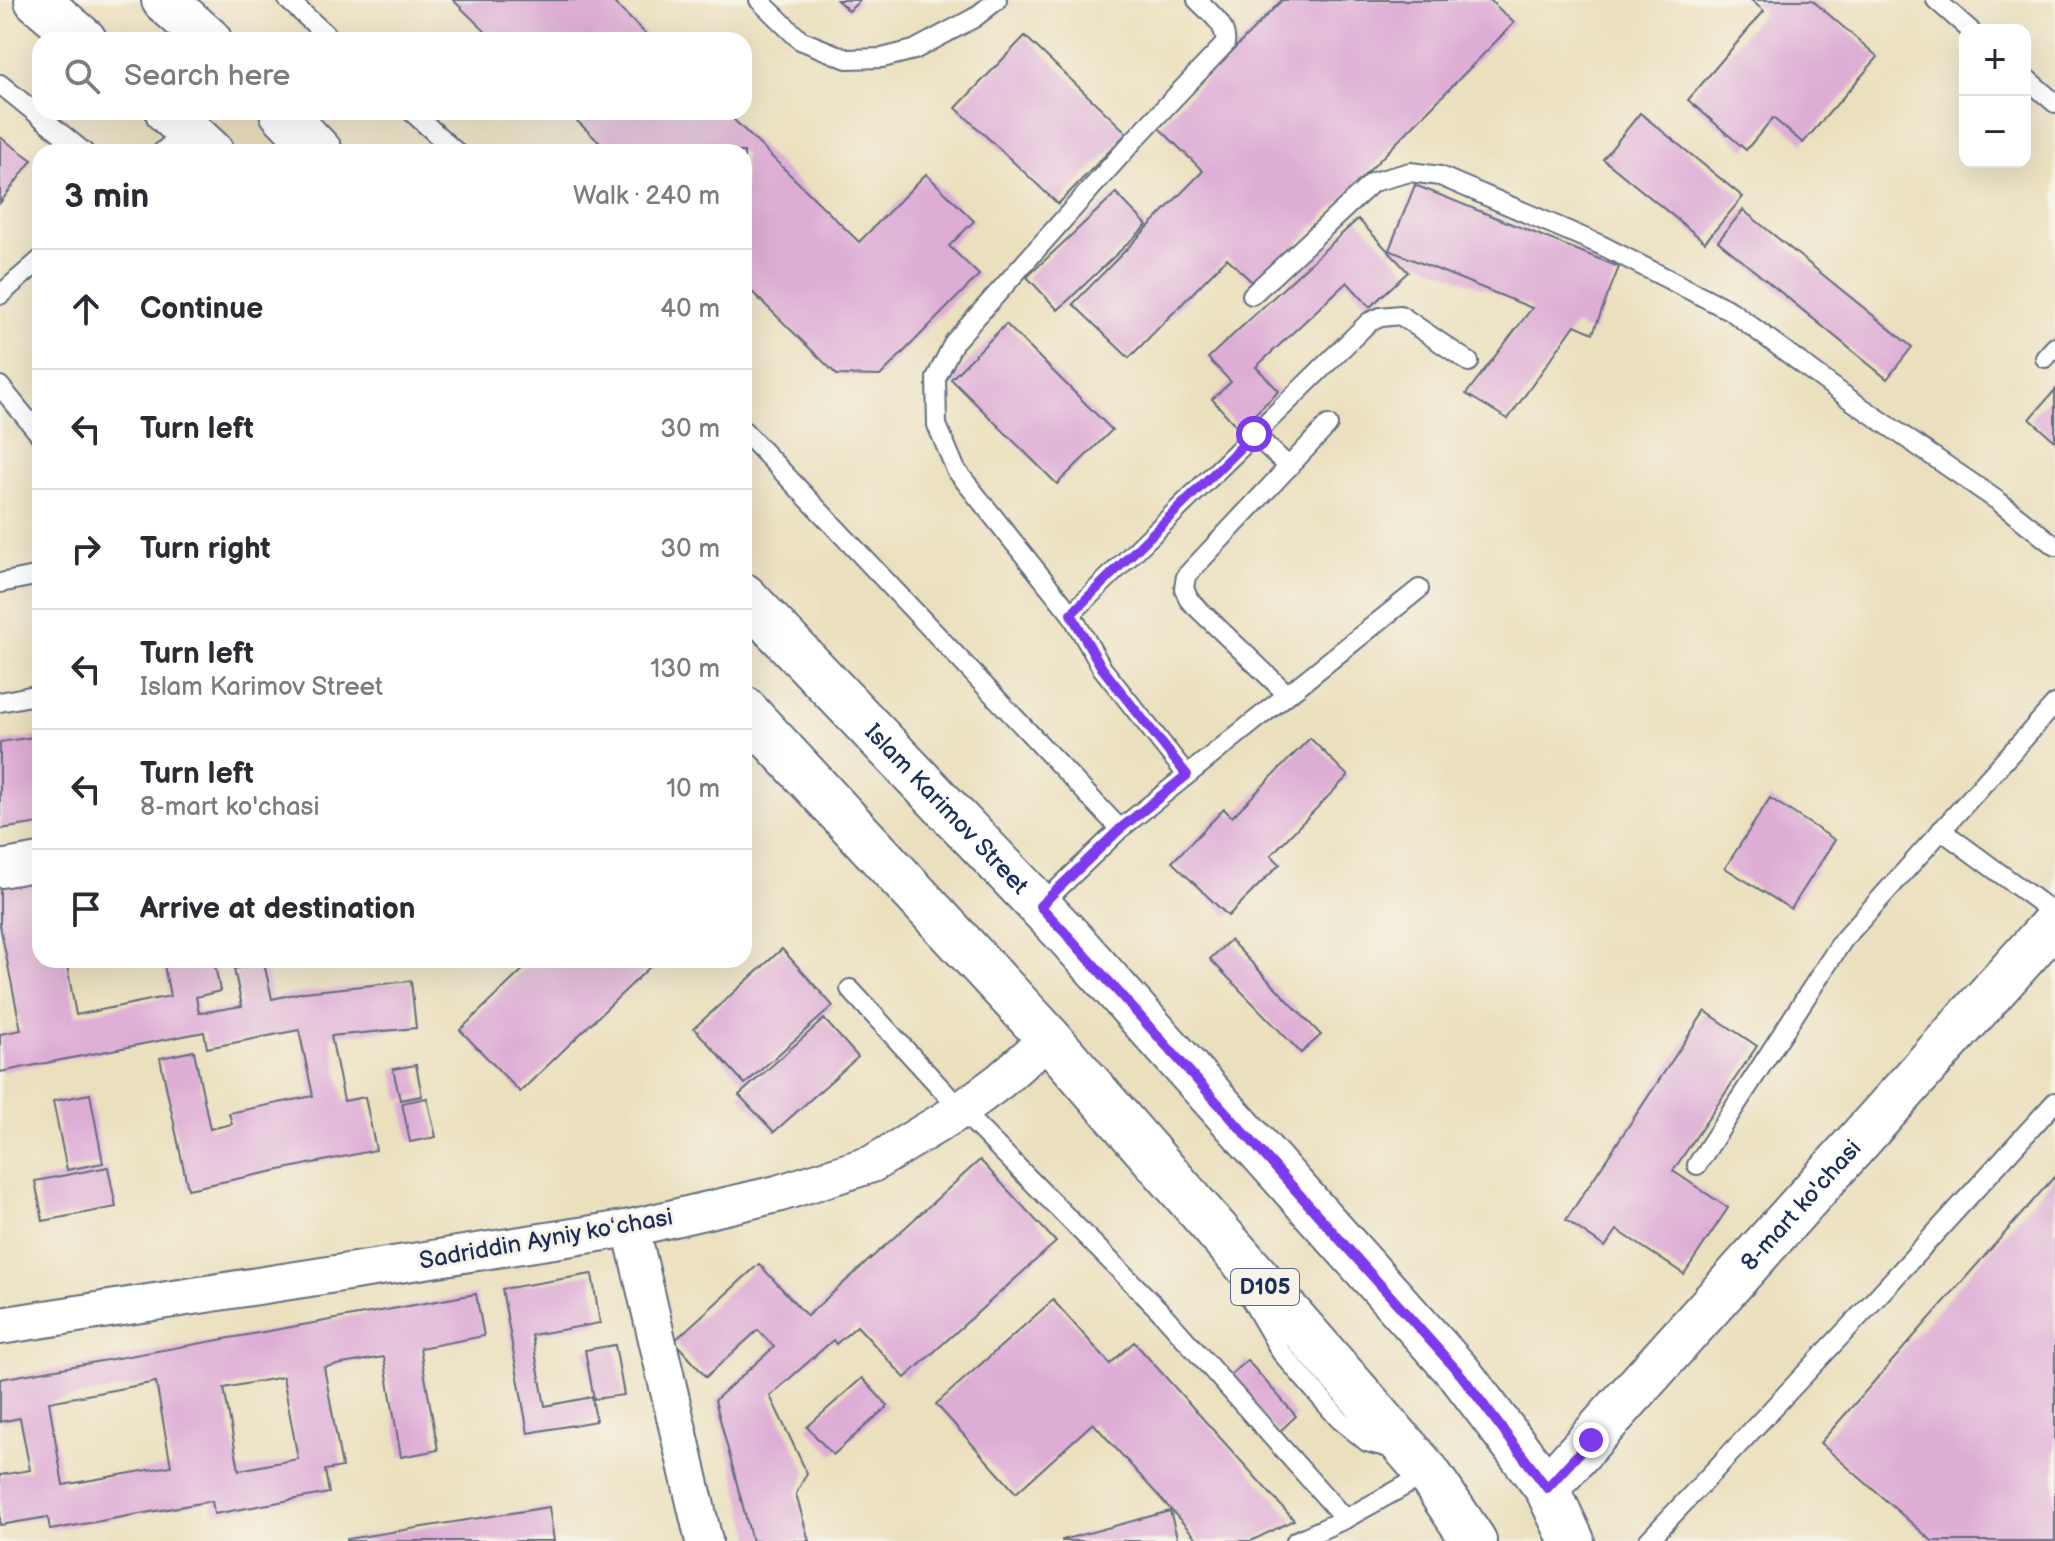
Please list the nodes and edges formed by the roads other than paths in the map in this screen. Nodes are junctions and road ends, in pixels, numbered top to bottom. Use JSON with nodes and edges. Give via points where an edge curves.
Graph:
{"nodes":[{"id":1,"x":37,"y":0,"type":"edge"},
{"id":2,"x":164,"y":0,"type":"edge"},
{"id":3,"x":288,"y":0,"type":"edge"},
{"id":4,"x":759,"y":0,"type":"edge"},
{"id":5,"x":997,"y":0,"type":"edge"},
{"id":6,"x":1197,"y":0,"type":"edge"},
{"id":7,"x":1936,"y":0,"type":"edge"},
{"id":8,"x":1963,"y":24,"type":"edge"},
{"id":9,"x":75,"y":32,"type":"edge"},
{"id":10,"x":200,"y":32,"type":"edge"},
{"id":11,"x":323,"y":32,"type":"edge"},
{"id":12,"x":2031,"y":82,"type":"edge"},
{"id":13,"x":0,"y":84,"type":"edge"},
{"id":14,"x":2055,"y":103,"type":"edge"},
{"id":15,"x":32,"y":110,"type":"edge"},
{"id":16,"x":44,"y":120,"type":"edge"},
{"id":17,"x":290,"y":120,"type":"edge"},
{"id":18,"x":421,"y":120,"type":"edge"},
{"id":19,"x":74,"y":144,"type":"edge"},
{"id":20,"x":312,"y":144,"type":"edge"},
{"id":21,"x":447,"y":144,"type":"edge"},
{"id":22,"x":32,"y":267,"type":"edge"},
{"id":23,"x":0,"y":295,"type":"edge"},
{"id":24,"x":1252,"y":295,"type":"dead end"},
{"id":25,"x":1469,"y":362,"type":"dead end"},
{"id":26,"x":0,"y":386,"type":"edge"},
{"id":27,"x":32,"y":425,"type":"edge"},
{"id":28,"x":1328,"y":425,"type":"dead end"},
{"id":29,"x":1254,"y":434,"type":"junction"},
{"id":30,"x":752,"y":439,"type":"edge"},
{"id":31,"x":1289,"y":467,"type":"junction"},
{"id":32,"x":2055,"y":546,"type":"edge"},
{"id":33,"x":32,"y":577,"type":"edge"},
{"id":34,"x":0,"y":583,"type":"edge"},
{"id":35,"x":1419,"y":589,"type":"dead end"},
{"id":36,"x":752,"y":604,"type":"edge"},
{"id":37,"x":1071,"y":614,"type":"junction"},
{"id":38,"x":1287,"y":694,"type":"junction"},
{"id":39,"x":32,"y":696,"type":"edge"},
{"id":40,"x":0,"y":702,"type":"edge"},
{"id":41,"x":2055,"y":704,"type":"edge"},
{"id":42,"x":752,"y":727,"type":"edge"},
{"id":43,"x":1187,"y":775,"type":"junction"},
{"id":44,"x":1120,"y":829,"type":"junction"},
{"id":45,"x":1941,"y":830,"type":"junction"},
{"id":46,"x":32,"y":863,"type":"edge"},
{"id":47,"x":0,"y":869,"type":"edge"},
{"id":48,"x":1040,"y":906,"type":"junction"},
{"id":49,"x":2055,"y":914,"type":"edge"},
{"id":50,"x":2055,"y":922,"type":"edge"},
{"id":51,"x":850,"y":989,"type":"dead end"},
{"id":52,"x":1049,"y":1038,"type":"junction"},
{"id":53,"x":2055,"y":1102,"type":"edge"},
{"id":54,"x":961,"y":1110,"type":"junction"},
{"id":55,"x":1697,"y":1165,"type":"dead end"},
{"id":56,"x":631,"y":1228,"type":"junction"},
{"id":57,"x":0,"y":1326,"type":"edge"},
{"id":58,"x":1420,"y":1464,"type":"junction"},
{"id":59,"x":1547,"y":1488,"type":"junction"},
{"id":60,"x":1345,"y":1519,"type":"junction"},
{"id":61,"x":704,"y":1541,"type":"edge"},
{"id":62,"x":1296,"y":1541,"type":"edge"},
{"id":63,"x":1474,"y":1541,"type":"edge"},
{"id":64,"x":1572,"y":1541,"type":"edge"},
{"id":65,"x":1648,"y":1541,"type":"edge"}],
"edges":[{"from":1,"to":9,"type":"main road"},
{"from":2,"to":10,"type":"main road"},
{"from":3,"to":11,"type":"lane"},
{"from":4,"to":5,"type":"lane","via":[[800,40],[847,59],[914,50]]},
{"from":6,"to":37,"type":"lane","via":[[1223,27],[1225,44],[954,342],[936,378],[937,425],[956,470]]},
{"from":7,"to":8,"type":"lane"},
{"from":12,"to":14,"type":"lane"},
{"from":13,"to":15,"type":"lane"},
{"from":16,"to":19,"type":"lane"},
{"from":17,"to":20,"type":"main road"},
{"from":18,"to":21,"type":"lane"},
{"from":22,"to":23,"type":"lane"},
{"from":24,"to":32,"type":"lane","via":[[1373,182],[1410,172],[1440,176],[1601,245],[1731,311]]},
{"from":25,"to":29,"type":"lane","via":[[1400,315],[1381,317],[1369,322]]},
{"from":26,"to":27,"type":"lane"},
{"from":28,"to":31,"type":"lane"},
{"from":29,"to":31,"type":"lane"},
{"from":29,"to":37,"type":"lane"},
{"from":30,"to":44,"type":"lane"},
{"from":31,"to":38,"type":"lane","via":[[1186,576],[1184,588],[1189,600]]},
{"from":33,"to":34,"type":"lane"},
{"from":35,"to":38,"type":"lane"},
{"from":36,"to":48,"type":"main road","name":"Islam Karimov Street"},
{"from":37,"to":43,"type":"lane","via":[[1102,668]]},
{"from":38,"to":43,"type":"lane"},
{"from":39,"to":40,"type":"lane"},
{"from":41,"to":45,"type":"lane"},
{"from":42,"to":52,"type":"main road","number":"D105"},
{"from":43,"to":44,"type":"lane"},
{"from":44,"to":48,"type":"lane"},
{"from":45,"to":49,"type":"lane"},
{"from":45,"to":55,"type":"lane","via":[[1843,940]]},
{"from":46,"to":47,"type":"street"},
{"from":48,"to":59,"type":"main road","name":"Islam Karimov Street","via":[[1461,1375]]},
{"from":50,"to":59,"type":"main road","name":"8-mart ko'chasi"},
{"from":51,"to":54,"type":"lane"},
{"from":52,"to":54,"type":"street","name":"Sadriddin Ayniy koʻchasi"},
{"from":52,"to":58,"type":"main road","number":"D105"},
{"from":53,"to":65,"type":"lane"},
{"from":54,"to":56,"type":"street","name":"Sadriddin Ayniy koʻchasi","via":[[872,1164],[777,1194]]},
{"from":54,"to":60,"type":"lane","via":[[1161,1312]]},
{"from":56,"to":57,"type":"street","name":"Sadriddin Ayniy koʻchasi"},
{"from":56,"to":61,"type":"street"},
{"from":58,"to":60,"type":"lane"},
{"from":58,"to":63,"type":"main road","number":"D105"},
{"from":59,"to":64,"type":"main road","name":"Islam Karimov Street"},
{"from":60,"to":62,"type":"lane"}]}
